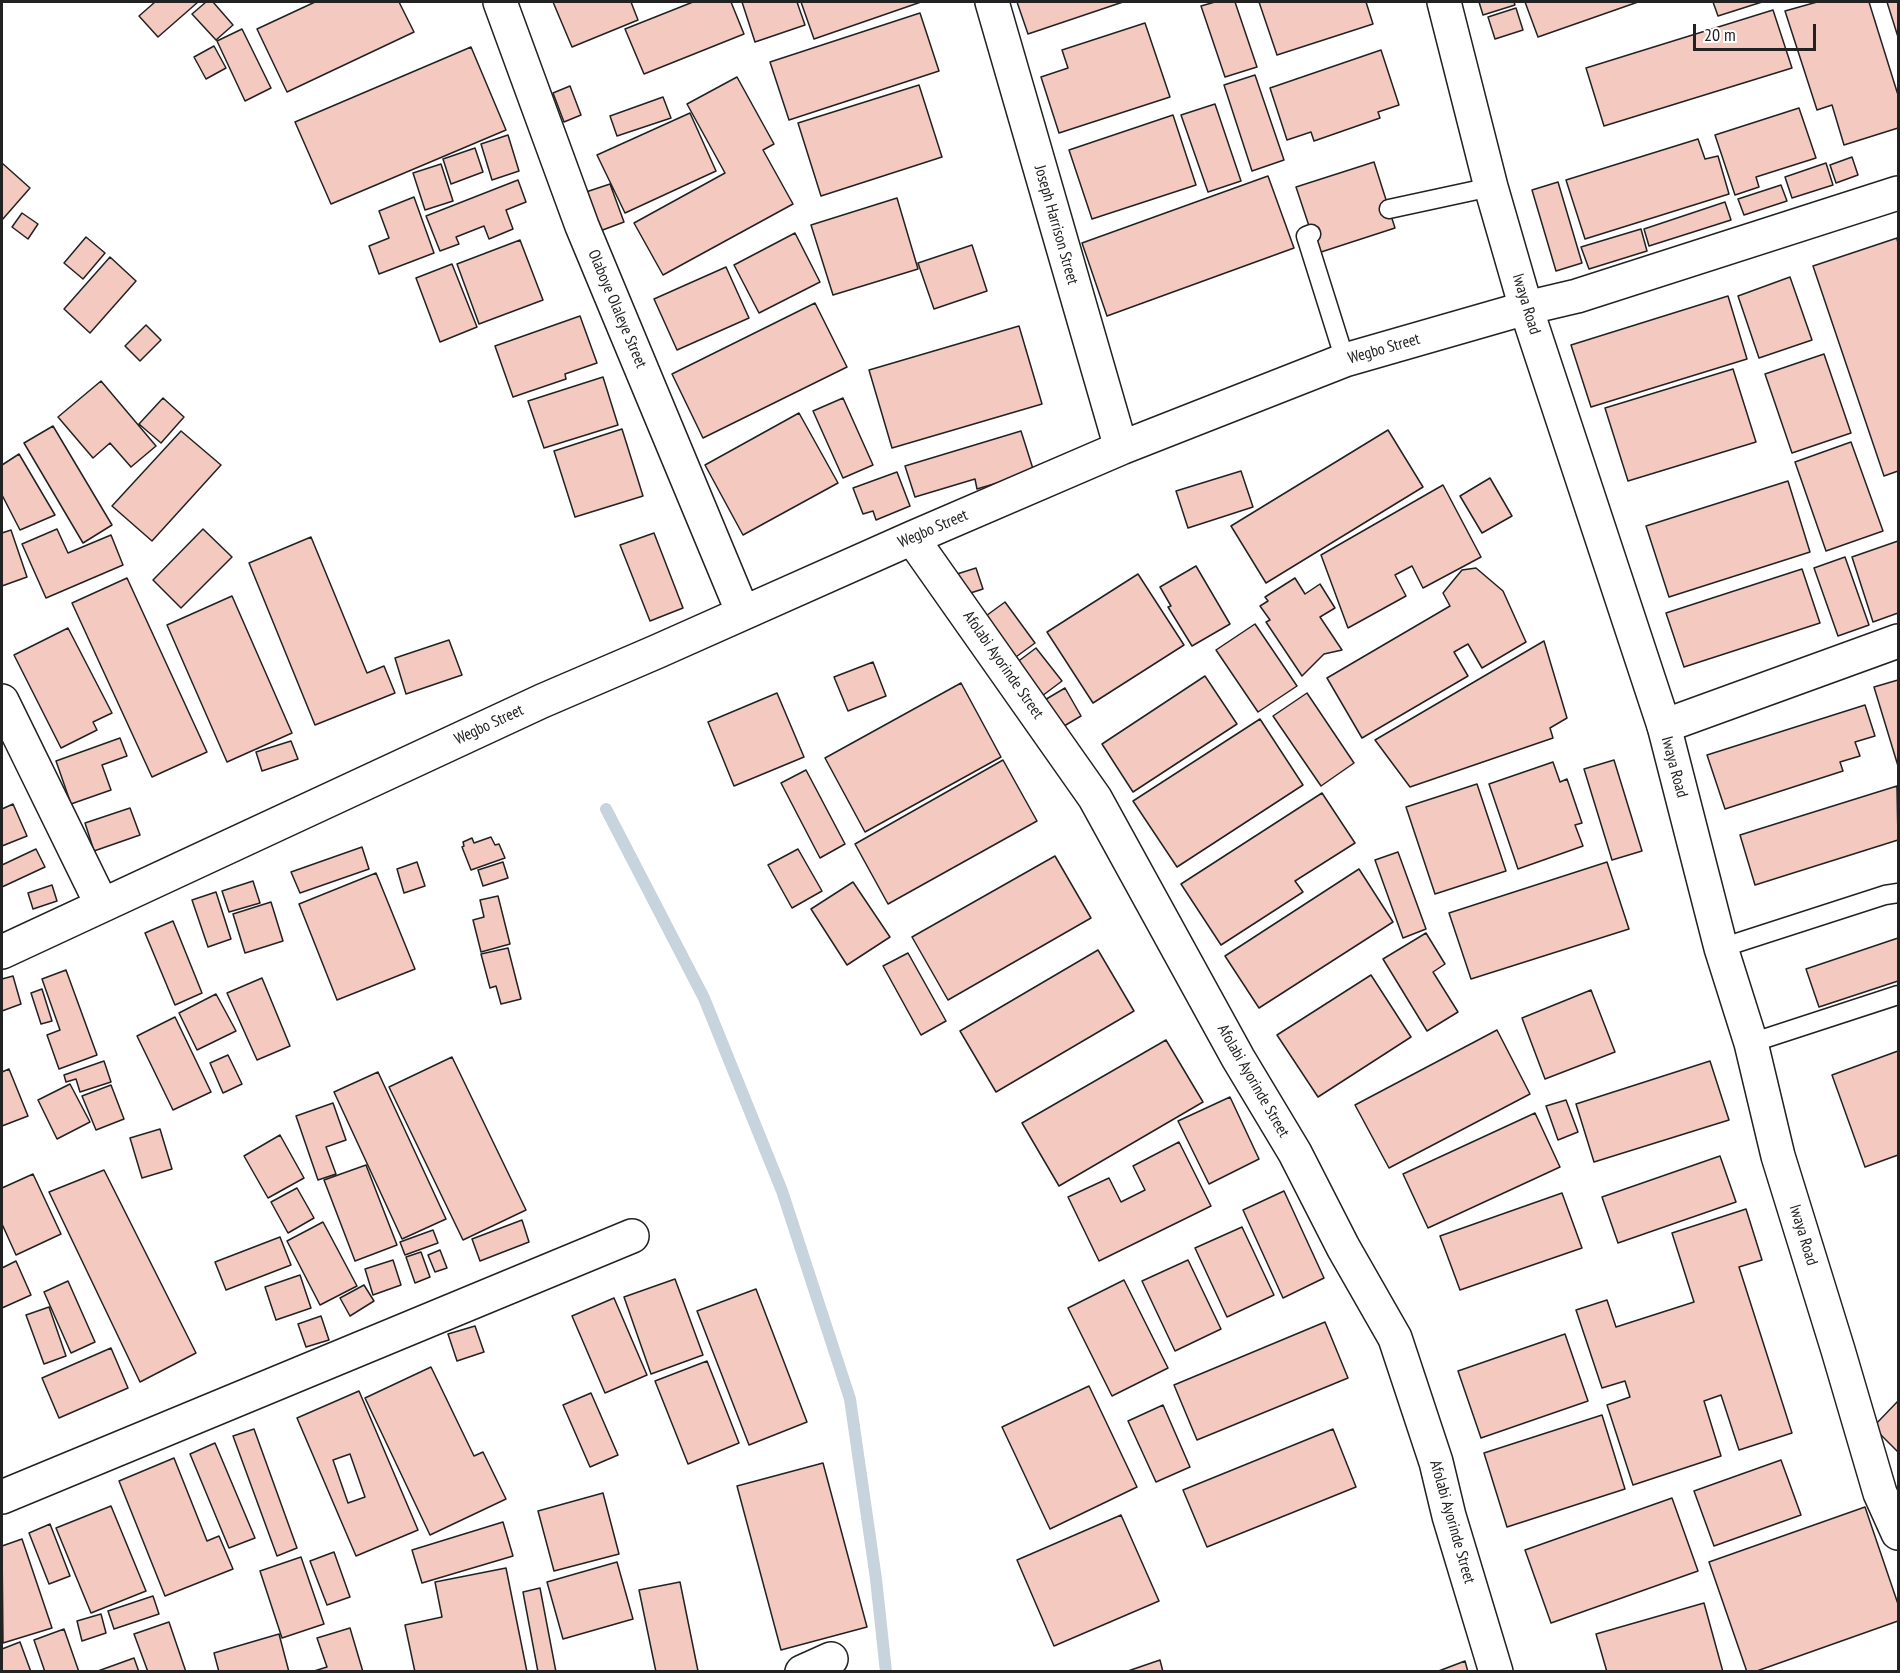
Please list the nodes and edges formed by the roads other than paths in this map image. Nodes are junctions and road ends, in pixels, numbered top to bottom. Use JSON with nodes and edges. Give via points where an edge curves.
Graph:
{"nodes":[{"id":1,"x":500,"y":2,"type":"edge"},
{"id":2,"x":992,"y":2,"type":"edge"},
{"id":3,"x":1444,"y":2,"type":"edge"},
{"id":4,"x":1491,"y":187,"type":"junction"},
{"id":5,"x":1899,"y":193,"type":"edge"},
{"id":6,"x":1389,"y":209,"type":"dead end"},
{"id":7,"x":1311,"y":234,"type":"dead end"},
{"id":8,"x":1526,"y":308,"type":"junction"},
{"id":9,"x":1345,"y":360,"type":"junction"},
{"id":10,"x":1121,"y":448,"type":"junction"},
{"id":11,"x":912,"y":538,"type":"junction"},
{"id":12,"x":743,"y":613,"type":"junction"},
{"id":13,"x":1899,"y":641,"type":"edge"},
{"id":14,"x":2,"y":701,"type":"edge"},
{"id":15,"x":1664,"y":726,"type":"junction"},
{"id":16,"x":1899,"y":894,"type":"edge"},
{"id":17,"x":102,"y":905,"type":"junction"},
{"id":18,"x":1721,"y":948,"type":"junction"},
{"id":19,"x":2,"y":952,"type":"edge"},
{"id":20,"x":1899,"y":995,"type":"edge"},
{"id":21,"x":1751,"y":1042,"type":"junction"},
{"id":22,"x":632,"y":1236,"type":"dead end"},
{"id":23,"x":2,"y":1497,"type":"edge"},
{"id":24,"x":1899,"y":1533,"type":"edge"},
{"id":25,"x":831,"y":1659,"type":"dead end"},
{"id":26,"x":802,"y":1671,"type":"edge"},
{"id":27,"x":1496,"y":1671,"type":"edge"}],
"edges":[{"from":1,"to":12,"type":"street","name":"Olaboye Olaleye Street","via":[[582,226]]},
{"from":2,"to":10,"type":"street","name":"Joseph Harrison Street"},
{"from":3,"to":4,"type":"street","name":"Iwaya Road"},
{"from":4,"to":6,"type":"lane"},
{"from":4,"to":8,"type":"street","name":"Iwaya Road"},
{"from":5,"to":8,"type":"street","name":"Wegbo Street","via":[[1577,296]]},
{"from":7,"to":9,"type":"lane","via":[[1306,236]]},
{"from":8,"to":9,"type":"street","name":"Wegbo Street"},
{"from":8,"to":15,"type":"street","name":"Iwaya Road"},
{"from":9,"to":10,"type":"street","name":"Wegbo Street"},
{"from":10,"to":11,"type":"street","name":"Wegbo Street"},
{"from":11,"to":12,"type":"street","name":"Wegbo Street"},
{"from":11,"to":27,"type":"street","name":"Afolabi Ayorinde Street","via":[[1095,798],[1395,1338],[1436,1462]]},
{"from":12,"to":17,"type":"street","name":"Wegbo Street","via":[[542,701]]},
{"from":13,"to":15,"type":"street"},
{"from":14,"to":17,"type":"street"},
{"from":15,"to":18,"type":"street","name":"Iwaya Road"},
{"from":16,"to":18,"type":"lane","via":[[1885,895]]},
{"from":17,"to":19,"type":"street","name":"Wegbo Street"},
{"from":18,"to":21,"type":"street","name":"Iwaya Road"},
{"from":20,"to":21,"type":"lane"},
{"from":21,"to":24,"type":"street","name":"Iwaya Road","via":[[1779,1156],[1880,1493]]},
{"from":22,"to":23,"type":"street"},
{"from":25,"to":26,"type":"street"}]}
